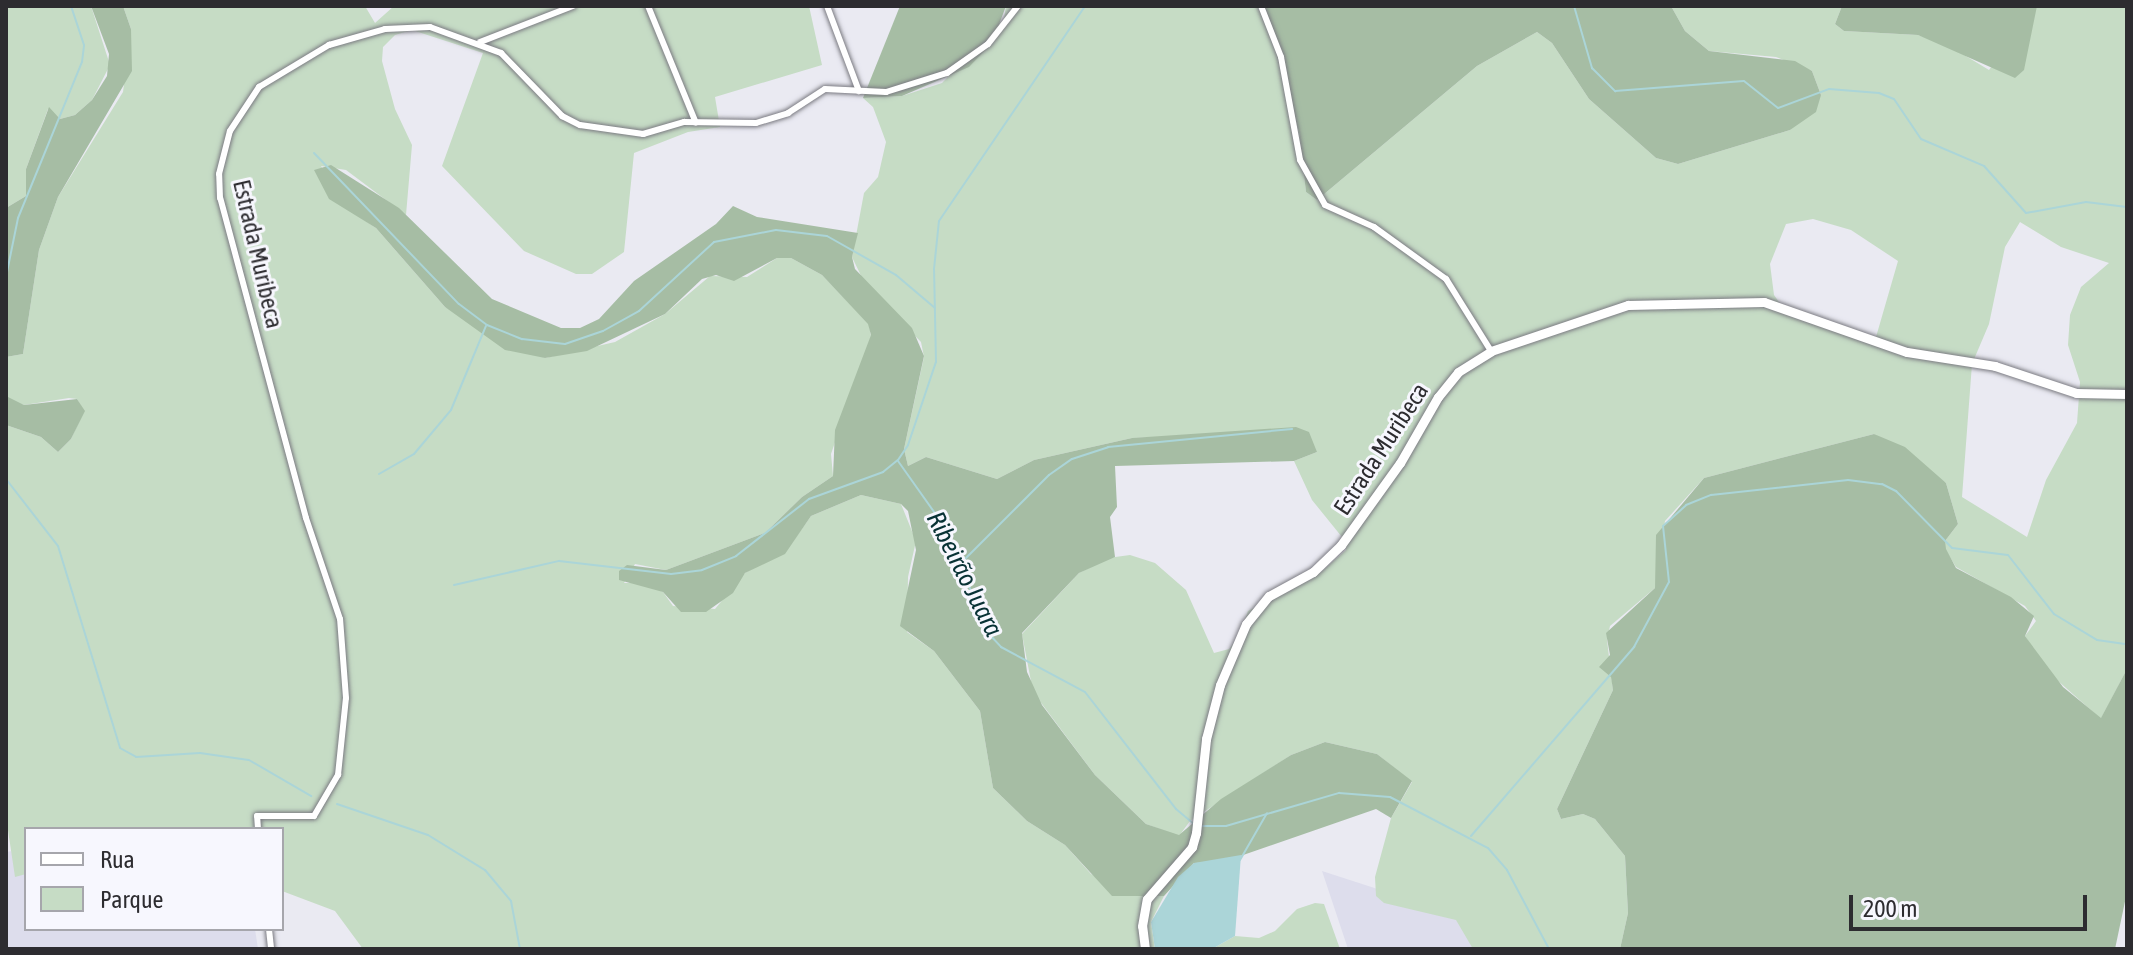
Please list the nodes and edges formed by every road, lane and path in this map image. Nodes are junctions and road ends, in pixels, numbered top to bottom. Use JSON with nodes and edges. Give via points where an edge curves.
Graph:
{"nodes":[{"id":1,"x":573,"y":6,"type":"edge"},
{"id":2,"x":648,"y":6,"type":"edge"},
{"id":3,"x":827,"y":6,"type":"edge"},
{"id":4,"x":1018,"y":6,"type":"edge"},
{"id":5,"x":1261,"y":6,"type":"edge"},
{"id":6,"x":480,"y":42,"type":"junction"},
{"id":7,"x":859,"y":91,"type":"junction"},
{"id":8,"x":696,"y":123,"type":"junction"},
{"id":9,"x":1491,"y":351,"type":"junction"},
{"id":10,"x":2127,"y":394,"type":"edge"},
{"id":11,"x":258,"y":827,"type":"edge"},
{"id":12,"x":1145,"y":949,"type":"edge"}],
"edges":[{"from":1,"to":6,"type":"street"},
{"from":2,"to":8,"type":"street"},
{"from":3,"to":7,"type":"street"},
{"from":4,"to":7,"type":"street","name":"Estrada Muribeca","via":[[988,44],[954,69],[900,90]]},
{"from":5,"to":9,"type":"street","via":[[1281,57],[1300,160],[1325,205],[1374,227],[1446,279]]},
{"from":6,"to":8,"type":"street","name":"Estrada Muribeca","via":[[515,64],[562,116],[580,125],[643,134]]},
{"from":6,"to":11,"type":"street","name":"Estrada Muribeca","via":[[407,26],[329,45],[259,87],[223,151],[219,186],[225,221],[306,518],[340,619],[346,698],[338,775],[314,816],[257,816]]},
{"from":7,"to":8,"type":"street","name":"Estrada Muribeca","via":[[825,89],[788,113],[756,123]]},
{"from":9,"to":10,"type":"street","name":"Estrada Muribeca","via":[[1628,305],[1764,302],[1907,352],[1995,366],[2076,393]]},
{"from":9,"to":12,"type":"street","name":"Estrada Muribeca","via":[[1458,372],[1431,405],[1400,463],[1341,545],[1313,572],[1269,596],[1246,624],[1220,685],[1206,739],[1192,847],[1147,899]]}]}
